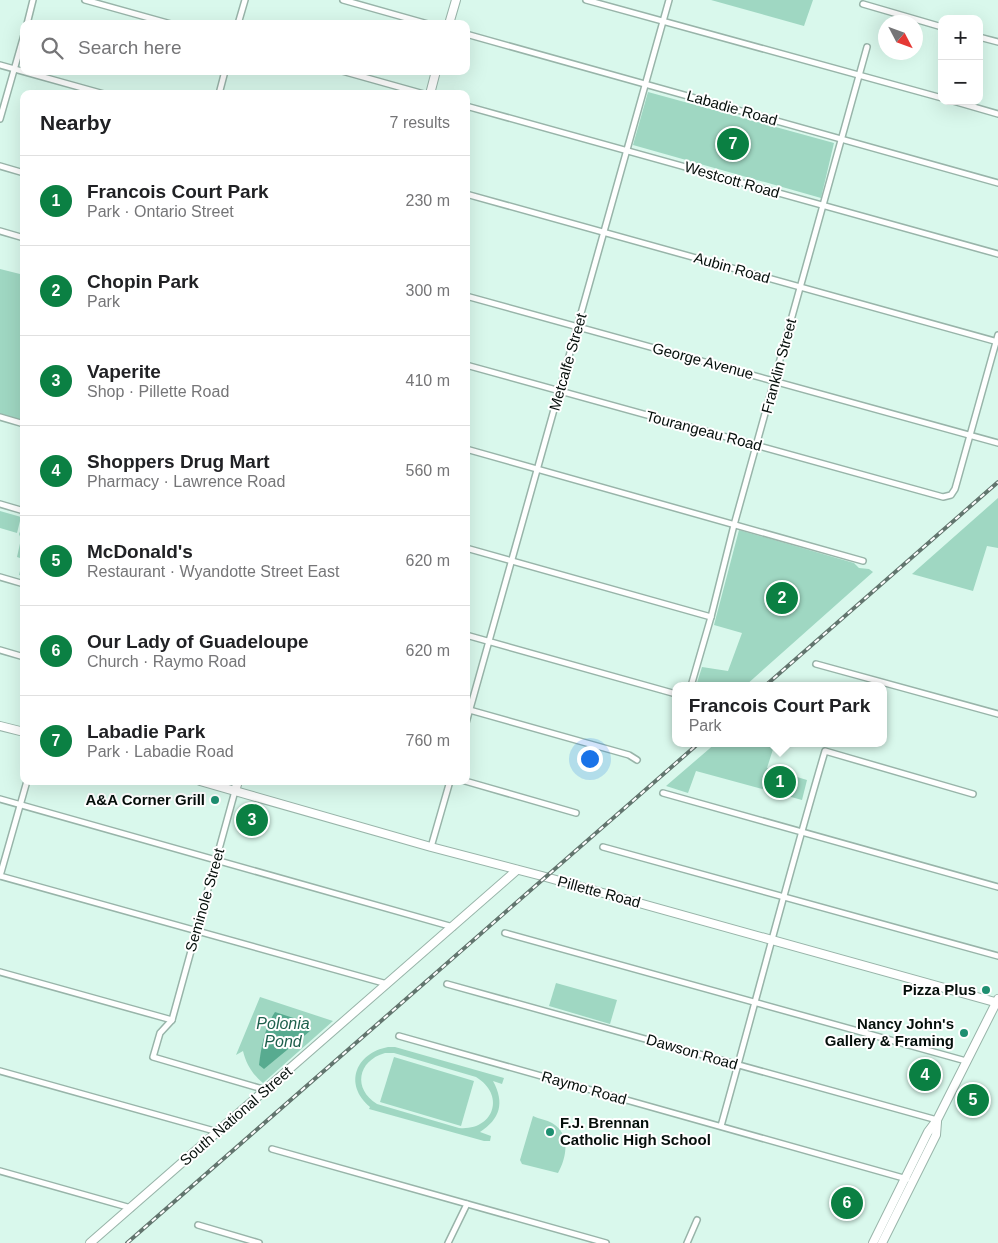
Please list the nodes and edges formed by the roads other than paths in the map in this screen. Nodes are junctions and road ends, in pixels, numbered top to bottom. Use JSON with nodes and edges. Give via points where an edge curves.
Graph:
{"nodes":[{"id":1,"x":33,"y":0,"type":"edge"},
{"id":2,"x":85,"y":0,"type":"edge"},
{"id":3,"x":245,"y":0,"type":"edge"},
{"id":4,"x":343,"y":0,"type":"edge"},
{"id":5,"x":456,"y":0,"type":"edge"},
{"id":6,"x":586,"y":0,"type":"edge"},
{"id":7,"x":669,"y":0,"type":"edge"},
{"id":8,"x":863,"y":4,"type":"dead end"},
{"id":9,"x":28,"y":20,"type":"edge"},
{"id":10,"x":157,"y":20,"type":"edge"},
{"id":11,"x":239,"y":20,"type":"edge"},
{"id":12,"x":414,"y":20,"type":"edge"},
{"id":13,"x":451,"y":20,"type":"edge"},
{"id":14,"x":663,"y":21,"type":"junction"},
{"id":15,"x":938,"y":25,"type":"edge"},
{"id":16,"x":470,"y":35,"type":"edge"},
{"id":17,"x":983,"y":38,"type":"edge"},
{"id":18,"x":998,"y":42,"type":"edge"},
{"id":19,"x":867,"y":47,"type":"dead end"},
{"id":20,"x":20,"y":49,"type":"edge"},
{"id":21,"x":0,"y":65,"type":"edge"},
{"id":22,"x":14,"y":69,"type":"junction"},
{"id":23,"x":20,"y":71,"type":"edge"},
{"id":24,"x":36,"y":75,"type":"edge"},
{"id":25,"x":224,"y":75,"type":"edge"},
{"id":26,"x":356,"y":75,"type":"edge"},
{"id":27,"x":435,"y":75,"type":"edge"},
{"id":28,"x":860,"y":75,"type":"junction"},
{"id":29,"x":645,"y":84,"type":"junction"},
{"id":30,"x":90,"y":90,"type":"edge"},
{"id":31,"x":220,"y":90,"type":"edge"},
{"id":32,"x":410,"y":90,"type":"edge"},
{"id":33,"x":431,"y":90,"type":"edge"},
{"id":34,"x":938,"y":97,"type":"edge"},
{"id":35,"x":967,"y":105,"type":"edge"},
{"id":36,"x":470,"y":107,"type":"edge"},
{"id":37,"x":998,"y":114,"type":"edge"},
{"id":38,"x":0,"y":119,"type":"edge"},
{"id":39,"x":842,"y":139,"type":"junction"},
{"id":40,"x":627,"y":150,"type":"junction"},
{"id":41,"x":0,"y":166,"type":"edge"},
{"id":42,"x":20,"y":172,"type":"edge"},
{"id":43,"x":998,"y":182,"type":"edge"},
{"id":44,"x":470,"y":195,"type":"edge"},
{"id":45,"x":824,"y":205,"type":"junction"},
{"id":46,"x":0,"y":232,"type":"edge"},
{"id":47,"x":604,"y":232,"type":"junction"},
{"id":48,"x":20,"y":237,"type":"edge"},
{"id":49,"x":998,"y":254,"type":"edge"},
{"id":50,"x":801,"y":287,"type":"junction"},
{"id":51,"x":470,"y":297,"type":"edge"},
{"id":52,"x":578,"y":328,"type":"junction"},
{"id":53,"x":998,"y":335,"type":"edge"},
{"id":54,"x":997,"y":342,"type":"edge"},
{"id":55,"x":470,"y":366,"type":"edge"},
{"id":56,"x":775,"y":381,"type":"junction"},
{"id":57,"x":560,"y":391,"type":"junction"},
{"id":58,"x":0,"y":417,"type":"edge"},
{"id":59,"x":20,"y":423,"type":"edge"},
{"id":60,"x":970,"y":435,"type":"junction"},
{"id":61,"x":998,"y":442,"type":"edge"},
{"id":62,"x":757,"y":446,"type":"junction"},
{"id":63,"x":470,"y":451,"type":"edge"},
{"id":64,"x":538,"y":470,"type":"junction"},
{"id":65,"x":0,"y":504,"type":"edge"},
{"id":66,"x":20,"y":510,"type":"edge"},
{"id":67,"x":734,"y":525,"type":"junction"},
{"id":68,"x":470,"y":549,"type":"edge"},
{"id":69,"x":512,"y":561,"type":"junction"},
{"id":70,"x":863,"y":561,"type":"dead end"},
{"id":71,"x":0,"y":578,"type":"edge"},
{"id":72,"x":20,"y":583,"type":"edge"},
{"id":73,"x":711,"y":617,"type":"junction"},
{"id":74,"x":470,"y":636,"type":"edge"},
{"id":75,"x":489,"y":642,"type":"junction"},
{"id":76,"x":0,"y":650,"type":"edge"},
{"id":77,"x":20,"y":656,"type":"edge"},
{"id":78,"x":816,"y":664,"type":"dead end"},
{"id":79,"x":692,"y":682,"type":"edge"},
{"id":80,"x":882,"y":682,"type":"edge"},
{"id":81,"x":887,"y":684,"type":"edge"},
{"id":82,"x":672,"y":693,"type":"edge"},
{"id":83,"x":470,"y":703,"type":"edge"},
{"id":84,"x":470,"y":710,"type":"edge"},
{"id":85,"x":998,"y":714,"type":"edge"},
{"id":86,"x":0,"y":726,"type":"edge"},
{"id":87,"x":20,"y":731,"type":"edge"},
{"id":88,"x":637,"y":760,"type":"dead end"},
{"id":89,"x":470,"y":782,"type":"edge"},
{"id":90,"x":26,"y":785,"type":"edge"},
{"id":91,"x":214,"y":785,"type":"edge"},
{"id":92,"x":237,"y":785,"type":"edge"},
{"id":93,"x":449,"y":785,"type":"edge"},
{"id":94,"x":235,"y":791,"type":"junction"},
{"id":95,"x":662,"y":793,"type":"dead end"},
{"id":96,"x":972,"y":794,"type":"dead end"},
{"id":97,"x":0,"y":799,"type":"edge"},
{"id":98,"x":20,"y":805,"type":"junction"},
{"id":99,"x":576,"y":813,"type":"dead end"},
{"id":100,"x":802,"y":832,"type":"junction"},
{"id":101,"x":431,"y":847,"type":"junction"},
{"id":102,"x":603,"y":847,"type":"dead end"},
{"id":103,"x":217,"y":860,"type":"junction"},
{"id":104,"x":517,"y":870,"type":"junction"},
{"id":105,"x":0,"y":876,"type":"edge"},
{"id":106,"x":998,"y":887,"type":"edge"},
{"id":107,"x":783,"y":896,"type":"junction"},
{"id":108,"x":452,"y":927,"type":"junction"},
{"id":109,"x":196,"y":931,"type":"junction"},
{"id":110,"x":506,"y":933,"type":"dead end"},
{"id":111,"x":771,"y":939,"type":"junction"},
{"id":112,"x":998,"y":956,"type":"edge"},
{"id":113,"x":0,"y":972,"type":"edge"},
{"id":114,"x":386,"y":984,"type":"junction"},
{"id":115,"x":447,"y":984,"type":"dead end"},
{"id":116,"x":998,"y":1001,"type":"edge"},
{"id":117,"x":756,"y":1002,"type":"junction"},
{"id":118,"x":172,"y":1020,"type":"junction"},
{"id":119,"x":399,"y":1036,"type":"dead end"},
{"id":120,"x":966,"y":1062,"type":"junction"},
{"id":121,"x":738,"y":1065,"type":"junction"},
{"id":122,"x":0,"y":1071,"type":"edge"},
{"id":123,"x":266,"y":1090,"type":"junction"},
{"id":124,"x":937,"y":1120,"type":"junction"},
{"id":125,"x":721,"y":1126,"type":"junction"},
{"id":126,"x":218,"y":1132,"type":"junction"},
{"id":127,"x":272,"y":1149,"type":"dead end"},
{"id":128,"x":0,"y":1171,"type":"edge"},
{"id":129,"x":909,"y":1180,"type":"junction"},
{"id":130,"x":467,"y":1204,"type":"junction"},
{"id":131,"x":131,"y":1208,"type":"junction"},
{"id":132,"x":697,"y":1220,"type":"dead end"},
{"id":133,"x":198,"y":1225,"type":"dead end"},
{"id":134,"x":90,"y":1243,"type":"edge"},
{"id":135,"x":260,"y":1243,"type":"edge"},
{"id":136,"x":448,"y":1243,"type":"edge"},
{"id":137,"x":606,"y":1243,"type":"edge"},
{"id":138,"x":688,"y":1243,"type":"edge"},
{"id":139,"x":873,"y":1243,"type":"edge"},
{"id":140,"x":882,"y":1243,"type":"edge"}],
"edges":[{"from":1,"to":9,"type":"street"},
{"from":2,"to":10,"type":"street"},
{"from":3,"to":11,"type":"street"},
{"from":4,"to":12,"type":"street"},
{"from":5,"to":13,"type":"street"},
{"from":6,"to":14,"type":"street"},
{"from":7,"to":14,"type":"street","name":"Metcalfe Street"},
{"from":8,"to":15,"type":"street"},
{"from":14,"to":28,"type":"street"},
{"from":14,"to":29,"type":"street","name":"Metcalfe Street"},
{"from":16,"to":29,"type":"street","name":"Labadie Road"},
{"from":17,"to":18,"type":"street"},
{"from":19,"to":28,"type":"street","name":"Franklin Street"},
{"from":20,"to":22,"type":"street"},
{"from":21,"to":22,"type":"street"},
{"from":22,"to":23,"type":"street"},
{"from":22,"to":38,"type":"street"},
{"from":24,"to":30,"type":"street"},
{"from":25,"to":31,"type":"street"},
{"from":26,"to":32,"type":"street"},
{"from":27,"to":33,"type":"street"},
{"from":28,"to":34,"type":"street"},
{"from":28,"to":39,"type":"street","name":"Franklin Street"},
{"from":29,"to":39,"type":"street","name":"Labadie Road"},
{"from":29,"to":40,"type":"street","name":"Metcalfe Street"},
{"from":35,"to":37,"type":"street"},
{"from":36,"to":40,"type":"street","name":"Westcott Road"},
{"from":39,"to":43,"type":"street","name":"Labadie Road"},
{"from":39,"to":45,"type":"street","name":"Franklin Street"},
{"from":40,"to":45,"type":"street","name":"Westcott Road"},
{"from":40,"to":47,"type":"street","name":"Metcalfe Street"},
{"from":41,"to":42,"type":"street"},
{"from":44,"to":47,"type":"street","name":"Aubin Road"},
{"from":45,"to":49,"type":"street","name":"Westcott Road"},
{"from":45,"to":50,"type":"street","name":"Franklin Street"},
{"from":46,"to":48,"type":"street"},
{"from":47,"to":50,"type":"street","name":"Aubin Road"},
{"from":47,"to":52,"type":"street","name":"Metcalfe Street"},
{"from":50,"to":54,"type":"street","name":"Aubin Road"},
{"from":50,"to":56,"type":"street","name":"Franklin Street"},
{"from":51,"to":52,"type":"street","name":"George Avenue"},
{"from":52,"to":56,"type":"street","name":"George Avenue"},
{"from":52,"to":57,"type":"street","name":"Metcalfe Street"},
{"from":53,"to":54,"type":"street"},
{"from":54,"to":60,"type":"street"},
{"from":55,"to":57,"type":"street","name":"Tourangeau Road"},
{"from":56,"to":60,"type":"street","name":"George Avenue"},
{"from":56,"to":62,"type":"street","name":"Franklin Street"},
{"from":57,"to":62,"type":"street","name":"Tourangeau Road"},
{"from":57,"to":64,"type":"street","name":"Metcalfe Street"},
{"from":58,"to":59,"type":"street"},
{"from":60,"to":61,"type":"street","name":"George Avenue"},
{"from":60,"to":62,"type":"street","name":"Tourangeau Road","via":[[955,489],[943,497]]},
{"from":62,"to":67,"type":"street","name":"Franklin Street"},
{"from":63,"to":64,"type":"street"},
{"from":64,"to":67,"type":"street"},
{"from":64,"to":69,"type":"street","name":"Metcalfe Street"},
{"from":65,"to":66,"type":"street"},
{"from":67,"to":70,"type":"street"},
{"from":67,"to":73,"type":"street","name":"Franklin Street"},
{"from":68,"to":69,"type":"street"},
{"from":69,"to":73,"type":"street"},
{"from":69,"to":75,"type":"street","name":"Metcalfe Street"},
{"from":71,"to":72,"type":"street"},
{"from":73,"to":79,"type":"street","name":"Franklin Street"},
{"from":74,"to":75,"type":"street"},
{"from":75,"to":82,"type":"street"},
{"from":75,"to":83,"type":"street","name":"Metcalfe Street"},
{"from":76,"to":77,"type":"street"},
{"from":78,"to":80,"type":"street"},
{"from":81,"to":85,"type":"street"},
{"from":84,"to":88,"type":"street"},
{"from":86,"to":87,"type":"street"},
{"from":89,"to":99,"type":"street"},
{"from":90,"to":98,"type":"street"},
{"from":91,"to":94,"type":"street","name":"Pillette Road"},
{"from":92,"to":94,"type":"street","name":"Seminole Street"},
{"from":93,"to":101,"type":"street"},
{"from":94,"to":101,"type":"street","name":"Pillette Road"},
{"from":94,"to":103,"type":"street","name":"Seminole Street"},
{"from":95,"to":100,"type":"street"},
{"from":96,"to":100,"type":"street","via":[[825,751]]},
{"from":97,"to":98,"type":"street"},
{"from":98,"to":103,"type":"street"},
{"from":98,"to":105,"type":"street"},
{"from":100,"to":106,"type":"street"},
{"from":100,"to":107,"type":"street"},
{"from":101,"to":104,"type":"street","name":"Pillette Road"},
{"from":102,"to":107,"type":"street"},
{"from":103,"to":108,"type":"street"},
{"from":103,"to":109,"type":"street","name":"Seminole Street"},
{"from":104,"to":108,"type":"street","name":"South National Street"},
{"from":104,"to":111,"type":"street","name":"Pillette Road"},
{"from":105,"to":109,"type":"street"},
{"from":107,"to":111,"type":"street"},
{"from":107,"to":112,"type":"street"},
{"from":108,"to":114,"type":"street","name":"South National Street"},
{"from":109,"to":114,"type":"street"},
{"from":109,"to":118,"type":"street","name":"Seminole Street"},
{"from":110,"to":117,"type":"street"},
{"from":111,"to":116,"type":"street","name":"Pillette Road"},
{"from":111,"to":117,"type":"street"},
{"from":113,"to":118,"type":"street"},
{"from":114,"to":123,"type":"street","name":"South National Street"},
{"from":115,"to":121,"type":"street","name":"Dawson Road"},
{"from":116,"to":120,"type":"street"},
{"from":117,"to":120,"type":"street"},
{"from":117,"to":121,"type":"street"},
{"from":118,"to":123,"type":"street","name":"Seminole Street","via":[[160,1033],[153,1057]]},
{"from":119,"to":125,"type":"street","name":"Raymo Road"},
{"from":120,"to":124,"type":"street"},
{"from":121,"to":124,"type":"street","name":"Dawson Road"},
{"from":121,"to":125,"type":"street"},
{"from":122,"to":126,"type":"street"},
{"from":123,"to":126,"type":"street","name":"South National Street"},
{"from":124,"to":129,"type":"street","via":[[928,1132]]},
{"from":125,"to":129,"type":"street","name":"Raymo Road"},
{"from":126,"to":131,"type":"street","name":"South National Street"},
{"from":127,"to":130,"type":"street"},
{"from":128,"to":131,"type":"street"},
{"from":129,"to":139,"type":"street"},
{"from":129,"to":140,"type":"street"},
{"from":130,"to":136,"type":"street"},
{"from":130,"to":137,"type":"street"},
{"from":131,"to":134,"type":"street","name":"South National Street"},
{"from":132,"to":138,"type":"street"},
{"from":133,"to":135,"type":"street"}]}
